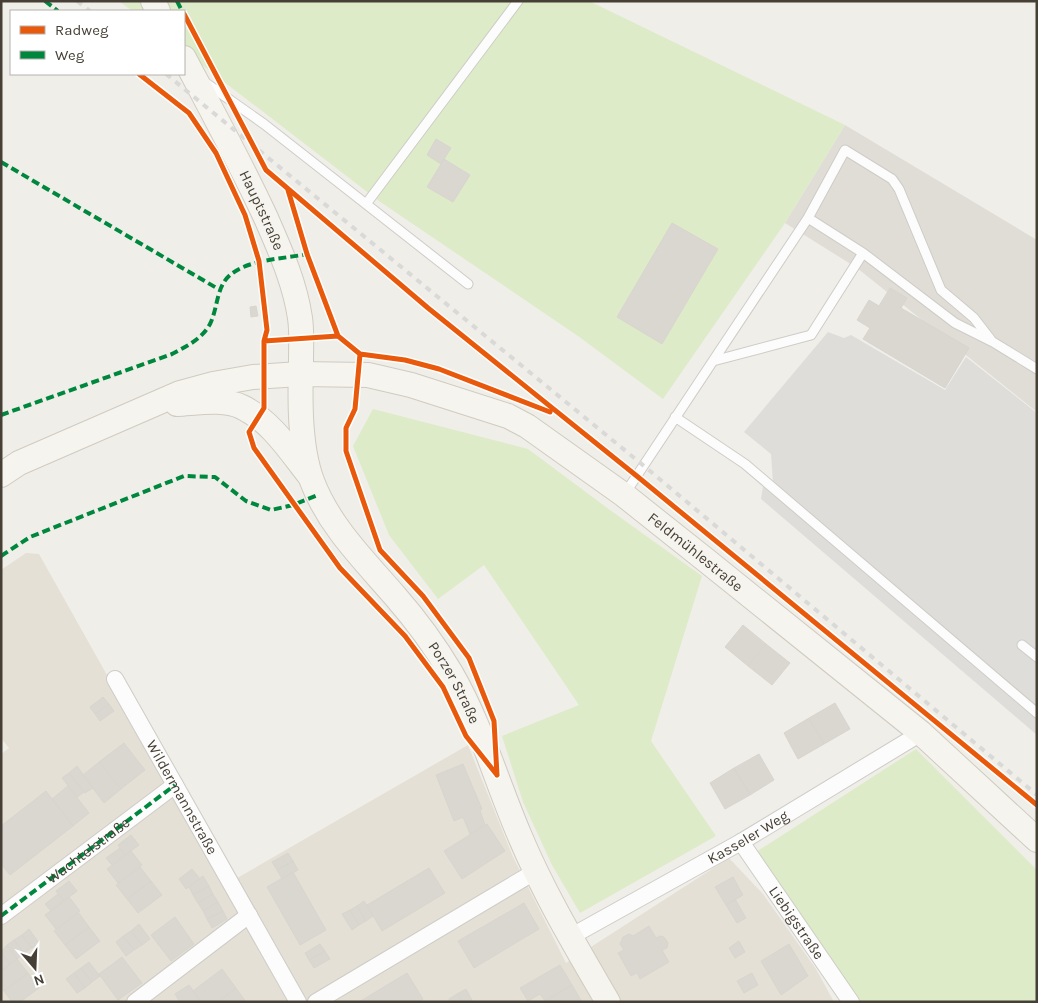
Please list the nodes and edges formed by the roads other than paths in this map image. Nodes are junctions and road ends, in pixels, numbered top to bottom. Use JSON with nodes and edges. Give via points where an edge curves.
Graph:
{"nodes":[{"id":1,"x":518,"y":1,"type":"edge"},
{"id":2,"x":188,"y":66,"type":"edge"},
{"id":3,"x":366,"y":204,"type":"junction"},
{"id":4,"x":808,"y":218,"type":"junction"},
{"id":5,"x":863,"y":253,"type":"junction"},
{"id":6,"x":468,"y":284,"type":"dead end"},
{"id":7,"x":993,"y":342,"type":"junction"},
{"id":8,"x":713,"y":361,"type":"junction"},
{"id":9,"x":1037,"y":369,"type":"edge"},
{"id":10,"x":300,"y":374,"type":"junction"},
{"id":11,"x":143,"y":407,"type":"junction"},
{"id":12,"x":675,"y":418,"type":"junction"},
{"id":13,"x":1,"y":475,"type":"edge"},
{"id":14,"x":311,"y":478,"type":"junction"},
{"id":15,"x":624,"y":495,"type":"junction"},
{"id":16,"x":1022,"y":645,"type":"dead end"},
{"id":17,"x":1037,"y":658,"type":"edge"},
{"id":18,"x":115,"y":679,"type":"dead end"},
{"id":19,"x":1037,"y":712,"type":"edge"},
{"id":20,"x":921,"y":733,"type":"junction"},
{"id":21,"x":176,"y":785,"type":"junction"},
{"id":22,"x":1037,"y":840,"type":"edge"},
{"id":23,"x":741,"y":842,"type":"junction"},
{"id":24,"x":536,"y":872,"type":"junction"},
{"id":25,"x":249,"y":915,"type":"junction"},
{"id":26,"x":1,"y":916,"type":"edge"},
{"id":27,"x":570,"y":937,"type":"junction"},
{"id":28,"x":135,"y":1002,"type":"edge"},
{"id":29,"x":298,"y":1002,"type":"edge"},
{"id":30,"x":316,"y":1002,"type":"edge"},
{"id":31,"x":608,"y":1002,"type":"edge"},
{"id":32,"x":851,"y":1002,"type":"edge"}],
"edges":[{"from":1,"to":3,"type":"lane"},
{"from":2,"to":3,"type":"lane"},
{"from":2,"to":10,"type":"main road","name":"Hauptstraße","via":[[255,195],[284,259],[301,320]]},
{"from":3,"to":6,"type":"lane"},
{"from":4,"to":5,"type":"lane"},
{"from":4,"to":7,"type":"lane","via":[[845,150],[892,180],[899,189],[941,290],[974,318]]},
{"from":4,"to":8,"type":"lane"},
{"from":5,"to":7,"type":"lane","via":[[955,323]]},
{"from":5,"to":8,"type":"lane","via":[[811,335]]},
{"from":7,"to":9,"type":"lane"},
{"from":8,"to":12,"type":"lane"},
{"from":10,"to":11,"type":"main road","name":"Feldmühlestraße","via":[[213,384]]},
{"from":10,"to":14,"type":"main road","name":"Porzer Straße","via":[[300,420]]},
{"from":10,"to":15,"type":"main road","name":"Feldmühlestraße","via":[[358,374],[383,378],[508,416]]},
{"from":11,"to":13,"type":"main road","via":[[19,463]]},
{"from":11,"to":14,"type":"main road","via":[[214,402],[241,406],[276,434]]},
{"from":12,"to":15,"type":"lane"},
{"from":12,"to":19,"type":"lane","via":[[745,464]]},
{"from":14,"to":24,"type":"main road","name":"Porzer Straße","via":[[318,495],[356,555],[396,596],[452,675],[483,741]]},
{"from":15,"to":20,"type":"main road","name":"Feldmühlestraße"},
{"from":16,"to":17,"type":"lane"},
{"from":18,"to":21,"type":"street","name":"Wildermannstraße"},
{"from":20,"to":22,"type":"main road","name":"Feldmühlestraße"},
{"from":20,"to":23,"type":"street","name":"Kasseler Weg"},
{"from":21,"to":25,"type":"street","name":"Wildermannstraße"},
{"from":21,"to":26,"type":"street","name":"Wachtelstraße"},
{"from":23,"to":27,"type":"street","name":"Kasseler Weg"},
{"from":23,"to":32,"type":"street","name":"Liebigstraße"},
{"from":24,"to":27,"type":"main road","name":"Porzer Straße"},
{"from":24,"to":30,"type":"street"},
{"from":25,"to":28,"type":"street"},
{"from":25,"to":29,"type":"street","name":"Wildermannstraße"},
{"from":27,"to":31,"type":"main road","name":"Porzer Straße"}]}
